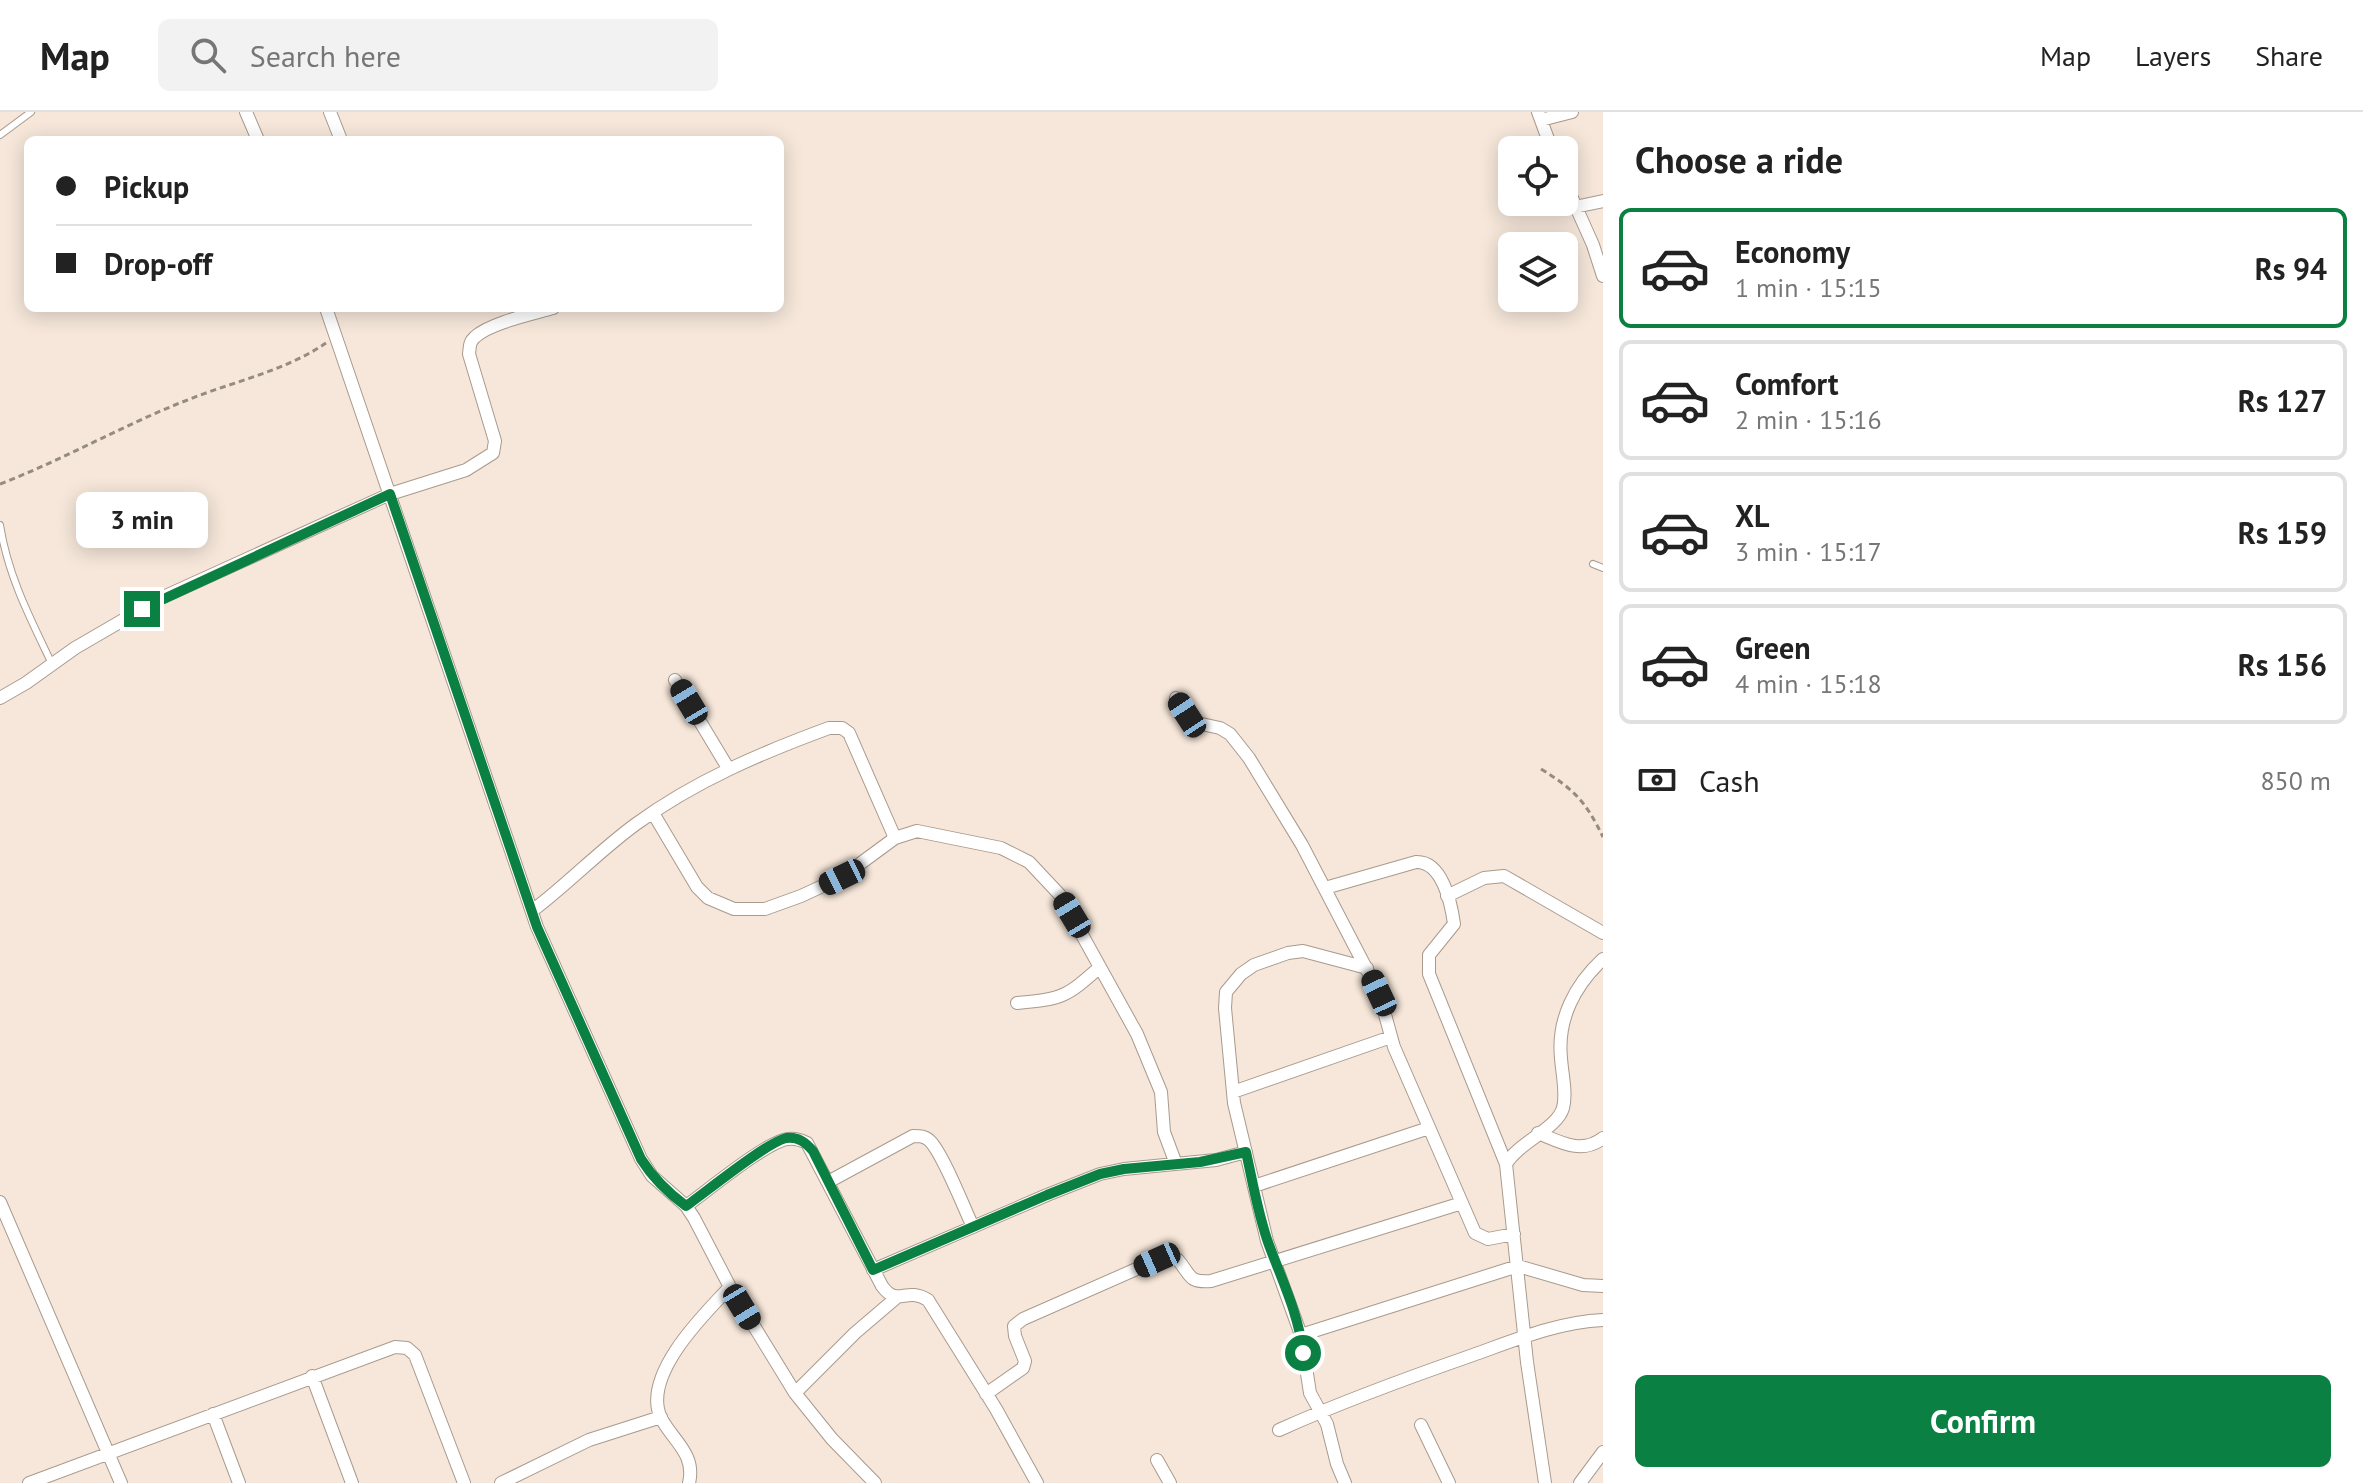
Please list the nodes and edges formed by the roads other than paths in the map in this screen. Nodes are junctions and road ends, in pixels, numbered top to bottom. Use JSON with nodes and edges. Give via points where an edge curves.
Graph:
{"nodes":[{"id":1,"x":31,"y":112,"type":"edge"},
{"id":2,"x":246,"y":112,"type":"edge"},
{"id":3,"x":330,"y":112,"type":"edge"},
{"id":4,"x":1572,"y":112,"type":"edge"},
{"id":5,"x":1540,"y":116,"type":"edge"},
{"id":6,"x":0,"y":135,"type":"edge"},
{"id":7,"x":256,"y":136,"type":"edge"},
{"id":8,"x":339,"y":136,"type":"edge"},
{"id":9,"x":1547,"y":136,"type":"edge"},
{"id":10,"x":1603,"y":201,"type":"edge"},
{"id":11,"x":1578,"y":206,"type":"edge"},
{"id":12,"x":1578,"y":213,"type":"edge"},
{"id":13,"x":1603,"y":276,"type":"edge"},
{"id":14,"x":327,"y":312,"type":"edge"},
{"id":15,"x":541,"y":312,"type":"edge"},
{"id":16,"x":390,"y":494,"type":"junction"},
{"id":17,"x":0,"y":525,"type":"edge"},
{"id":18,"x":1593,"y":564,"type":"dead end"},
{"id":19,"x":1603,"y":568,"type":"edge"},
{"id":20,"x":52,"y":664,"type":"junction"},
{"id":21,"x":675,"y":680,"type":"dead end"},
{"id":22,"x":0,"y":698,"type":"edge"},
{"id":23,"x":1176,"y":698,"type":"dead end"},
{"id":24,"x":728,"y":768,"type":"junction"},
{"id":25,"x":653,"y":813,"type":"junction"},
{"id":26,"x":895,"y":838,"type":"junction"},
{"id":27,"x":1325,"y":888,"type":"junction"},
{"id":28,"x":1447,"y":896,"type":"junction"},
{"id":29,"x":532,"y":911,"type":"junction"},
{"id":30,"x":1603,"y":933,"type":"edge"},
{"id":31,"x":1603,"y":959,"type":"edge"},
{"id":32,"x":1100,"y":967,"type":"junction"},
{"id":33,"x":1367,"y":968,"type":"junction"},
{"id":34,"x":1017,"y":1003,"type":"dead end"},
{"id":35,"x":1391,"y":1037,"type":"junction"},
{"id":36,"x":1233,"y":1092,"type":"junction"},
{"id":37,"x":1429,"y":1128,"type":"junction"},
{"id":38,"x":1538,"y":1133,"type":"junction"},
{"id":39,"x":1603,"y":1138,"type":"edge"},
{"id":40,"x":1246,"y":1152,"type":"junction"},
{"id":41,"x":1176,"y":1164,"type":"junction"},
{"id":42,"x":1506,"y":1164,"type":"junction"},
{"id":43,"x":828,"y":1182,"type":"junction"},
{"id":44,"x":1254,"y":1186,"type":"junction"},
{"id":45,"x":0,"y":1202,"type":"edge"},
{"id":46,"x":1462,"y":1203,"type":"junction"},
{"id":47,"x":686,"y":1206,"type":"junction"},
{"id":48,"x":973,"y":1227,"type":"junction"},
{"id":49,"x":1514,"y":1234,"type":"junction"},
{"id":50,"x":1275,"y":1260,"type":"junction"},
{"id":51,"x":1518,"y":1266,"type":"junction"},
{"id":52,"x":873,"y":1270,"type":"junction"},
{"id":53,"x":1603,"y":1286,"type":"edge"},
{"id":54,"x":730,"y":1287,"type":"junction"},
{"id":55,"x":896,"y":1298,"type":"junction"},
{"id":56,"x":1603,"y":1320,"type":"edge"},
{"id":57,"x":1301,"y":1335,"type":"junction"},
{"id":58,"x":1525,"y":1337,"type":"junction"},
{"id":59,"x":312,"y":1376,"type":"junction"},
{"id":60,"x":795,"y":1393,"type":"junction"},
{"id":61,"x":986,"y":1394,"type":"junction"},
{"id":62,"x":1319,"y":1412,"type":"junction"},
{"id":63,"x":213,"y":1414,"type":"junction"},
{"id":64,"x":661,"y":1417,"type":"junction"},
{"id":65,"x":1421,"y":1425,"type":"dead end"},
{"id":66,"x":1279,"y":1430,"type":"dead end"},
{"id":67,"x":1603,"y":1452,"type":"edge"},
{"id":68,"x":109,"y":1454,"type":"junction"},
{"id":69,"x":1157,"y":1460,"type":"dead end"},
{"id":70,"x":29,"y":1483,"type":"edge"},
{"id":71,"x":121,"y":1483,"type":"edge"},
{"id":72,"x":239,"y":1483,"type":"edge"},
{"id":73,"x":352,"y":1483,"type":"edge"},
{"id":74,"x":464,"y":1483,"type":"edge"},
{"id":75,"x":501,"y":1483,"type":"edge"},
{"id":76,"x":689,"y":1483,"type":"edge"},
{"id":77,"x":875,"y":1483,"type":"edge"},
{"id":78,"x":1037,"y":1483,"type":"edge"},
{"id":79,"x":1170,"y":1483,"type":"edge"},
{"id":80,"x":1345,"y":1483,"type":"edge"},
{"id":81,"x":1449,"y":1483,"type":"edge"},
{"id":82,"x":1545,"y":1483,"type":"edge"},
{"id":83,"x":1580,"y":1483,"type":"edge"}],
"edges":[{"from":1,"to":6,"type":"lane"},
{"from":2,"to":7,"type":"street"},
{"from":3,"to":8,"type":"street"},
{"from":4,"to":5,"type":"street"},
{"from":5,"to":9,"type":"street"},
{"from":10,"to":11,"type":"street"},
{"from":12,"to":13,"type":"street"},
{"from":14,"to":16,"type":"street"},
{"from":15,"to":16,"type":"street","via":[[489,329],[470,343],[495,441],[493,453],[466,470]]},
{"from":16,"to":20,"type":"street","via":[[161,598]]},
{"from":16,"to":29,"type":"street"},
{"from":17,"to":20,"type":"lane","via":[[15,589]]},
{"from":18,"to":19,"type":"lane"},
{"from":20,"to":22,"type":"street"},
{"from":21,"to":24,"type":"street"},
{"from":23,"to":27,"type":"street","via":[[1197,723],[1220,728],[1239,745]]},
{"from":24,"to":25,"type":"street"},
{"from":24,"to":26,"type":"street","via":[[829,728],[842,728],[854,742]]},
{"from":25,"to":26,"type":"street","via":[[697,887],[719,905],[748,911],[782,904],[833,881]]},
{"from":25,"to":29,"type":"street"},
{"from":26,"to":32,"type":"street","via":[[929,832],[1017,854],[1060,895]]},
{"from":27,"to":28,"type":"street","via":[[1426,861]]},
{"from":27,"to":33,"type":"street"},
{"from":28,"to":30,"type":"street","via":[[1484,878],[1504,876]]},
{"from":28,"to":42,"type":"street","via":[[1454,924],[1429,955],[1429,974]]},
{"from":29,"to":47,"type":"street","via":[[641,1159]]},
{"from":31,"to":38,"type":"street","via":[[1579,986],[1563,1017],[1563,1107],[1559,1118]]},
{"from":32,"to":34,"type":"street","via":[[1065,995]]},
{"from":32,"to":41,"type":"street","via":[[1156,1076],[1164,1132]]},
{"from":33,"to":35,"type":"street"},
{"from":33,"to":36,"type":"street","via":[[1303,951],[1254,965],[1231,983],[1225,1008]]},
{"from":35,"to":36,"type":"street"},
{"from":35,"to":37,"type":"street"},
{"from":36,"to":40,"type":"street"},
{"from":37,"to":44,"type":"street"},
{"from":37,"to":46,"type":"street"},
{"from":38,"to":39,"type":"street","via":[[1582,1148]]},
{"from":38,"to":42,"type":"street"},
{"from":40,"to":41,"type":"street"},
{"from":40,"to":44,"type":"street"},
{"from":41,"to":48,"type":"street","via":[[1100,1174]]},
{"from":42,"to":49,"type":"street"},
{"from":43,"to":47,"type":"street","via":[[807,1143],[786,1138]]},
{"from":43,"to":48,"type":"street","via":[[922,1136],[938,1153]]},
{"from":43,"to":52,"type":"street"},
{"from":44,"to":50,"type":"street"},
{"from":45,"to":68,"type":"street"},
{"from":46,"to":49,"type":"street","via":[[1475,1233],[1488,1239]]},
{"from":46,"to":50,"type":"street"},
{"from":47,"to":54,"type":"street"},
{"from":48,"to":52,"type":"street"},
{"from":49,"to":51,"type":"street"},
{"from":50,"to":57,"type":"street"},
{"from":50,"to":61,"type":"street","via":[[1197,1282],[1178,1260],[1168,1257],[1023,1319],[1014,1326],[1023,1368]]},
{"from":51,"to":53,"type":"street"},
{"from":51,"to":57,"type":"street"},
{"from":51,"to":58,"type":"street"},
{"from":52,"to":55,"type":"street","via":[[888,1295]]},
{"from":54,"to":60,"type":"street"},
{"from":54,"to":64,"type":"street","via":[[688,1332],[670,1363],[659,1393]]},
{"from":55,"to":60,"type":"street"},
{"from":55,"to":61,"type":"street","via":[[908,1293],[928,1300]]},
{"from":56,"to":58,"type":"street"},
{"from":57,"to":62,"type":"street","via":[[1305,1372]]},
{"from":58,"to":62,"type":"street"},
{"from":58,"to":82,"type":"street"},
{"from":59,"to":63,"type":"street"},
{"from":59,"to":73,"type":"street"},
{"from":59,"to":74,"type":"street","via":[[378,1351],[407,1348],[415,1355]]},
{"from":60,"to":77,"type":"street"},
{"from":61,"to":78,"type":"street"},
{"from":62,"to":66,"type":"street"},
{"from":62,"to":80,"type":"street"},
{"from":63,"to":68,"type":"street"},
{"from":63,"to":72,"type":"street"},
{"from":64,"to":75,"type":"street","via":[[589,1440]]},
{"from":64,"to":76,"type":"street","via":[[687,1454]]},
{"from":65,"to":81,"type":"street"},
{"from":67,"to":83,"type":"street"},
{"from":68,"to":70,"type":"street"},
{"from":68,"to":71,"type":"street"},
{"from":69,"to":79,"type":"street"}]}
